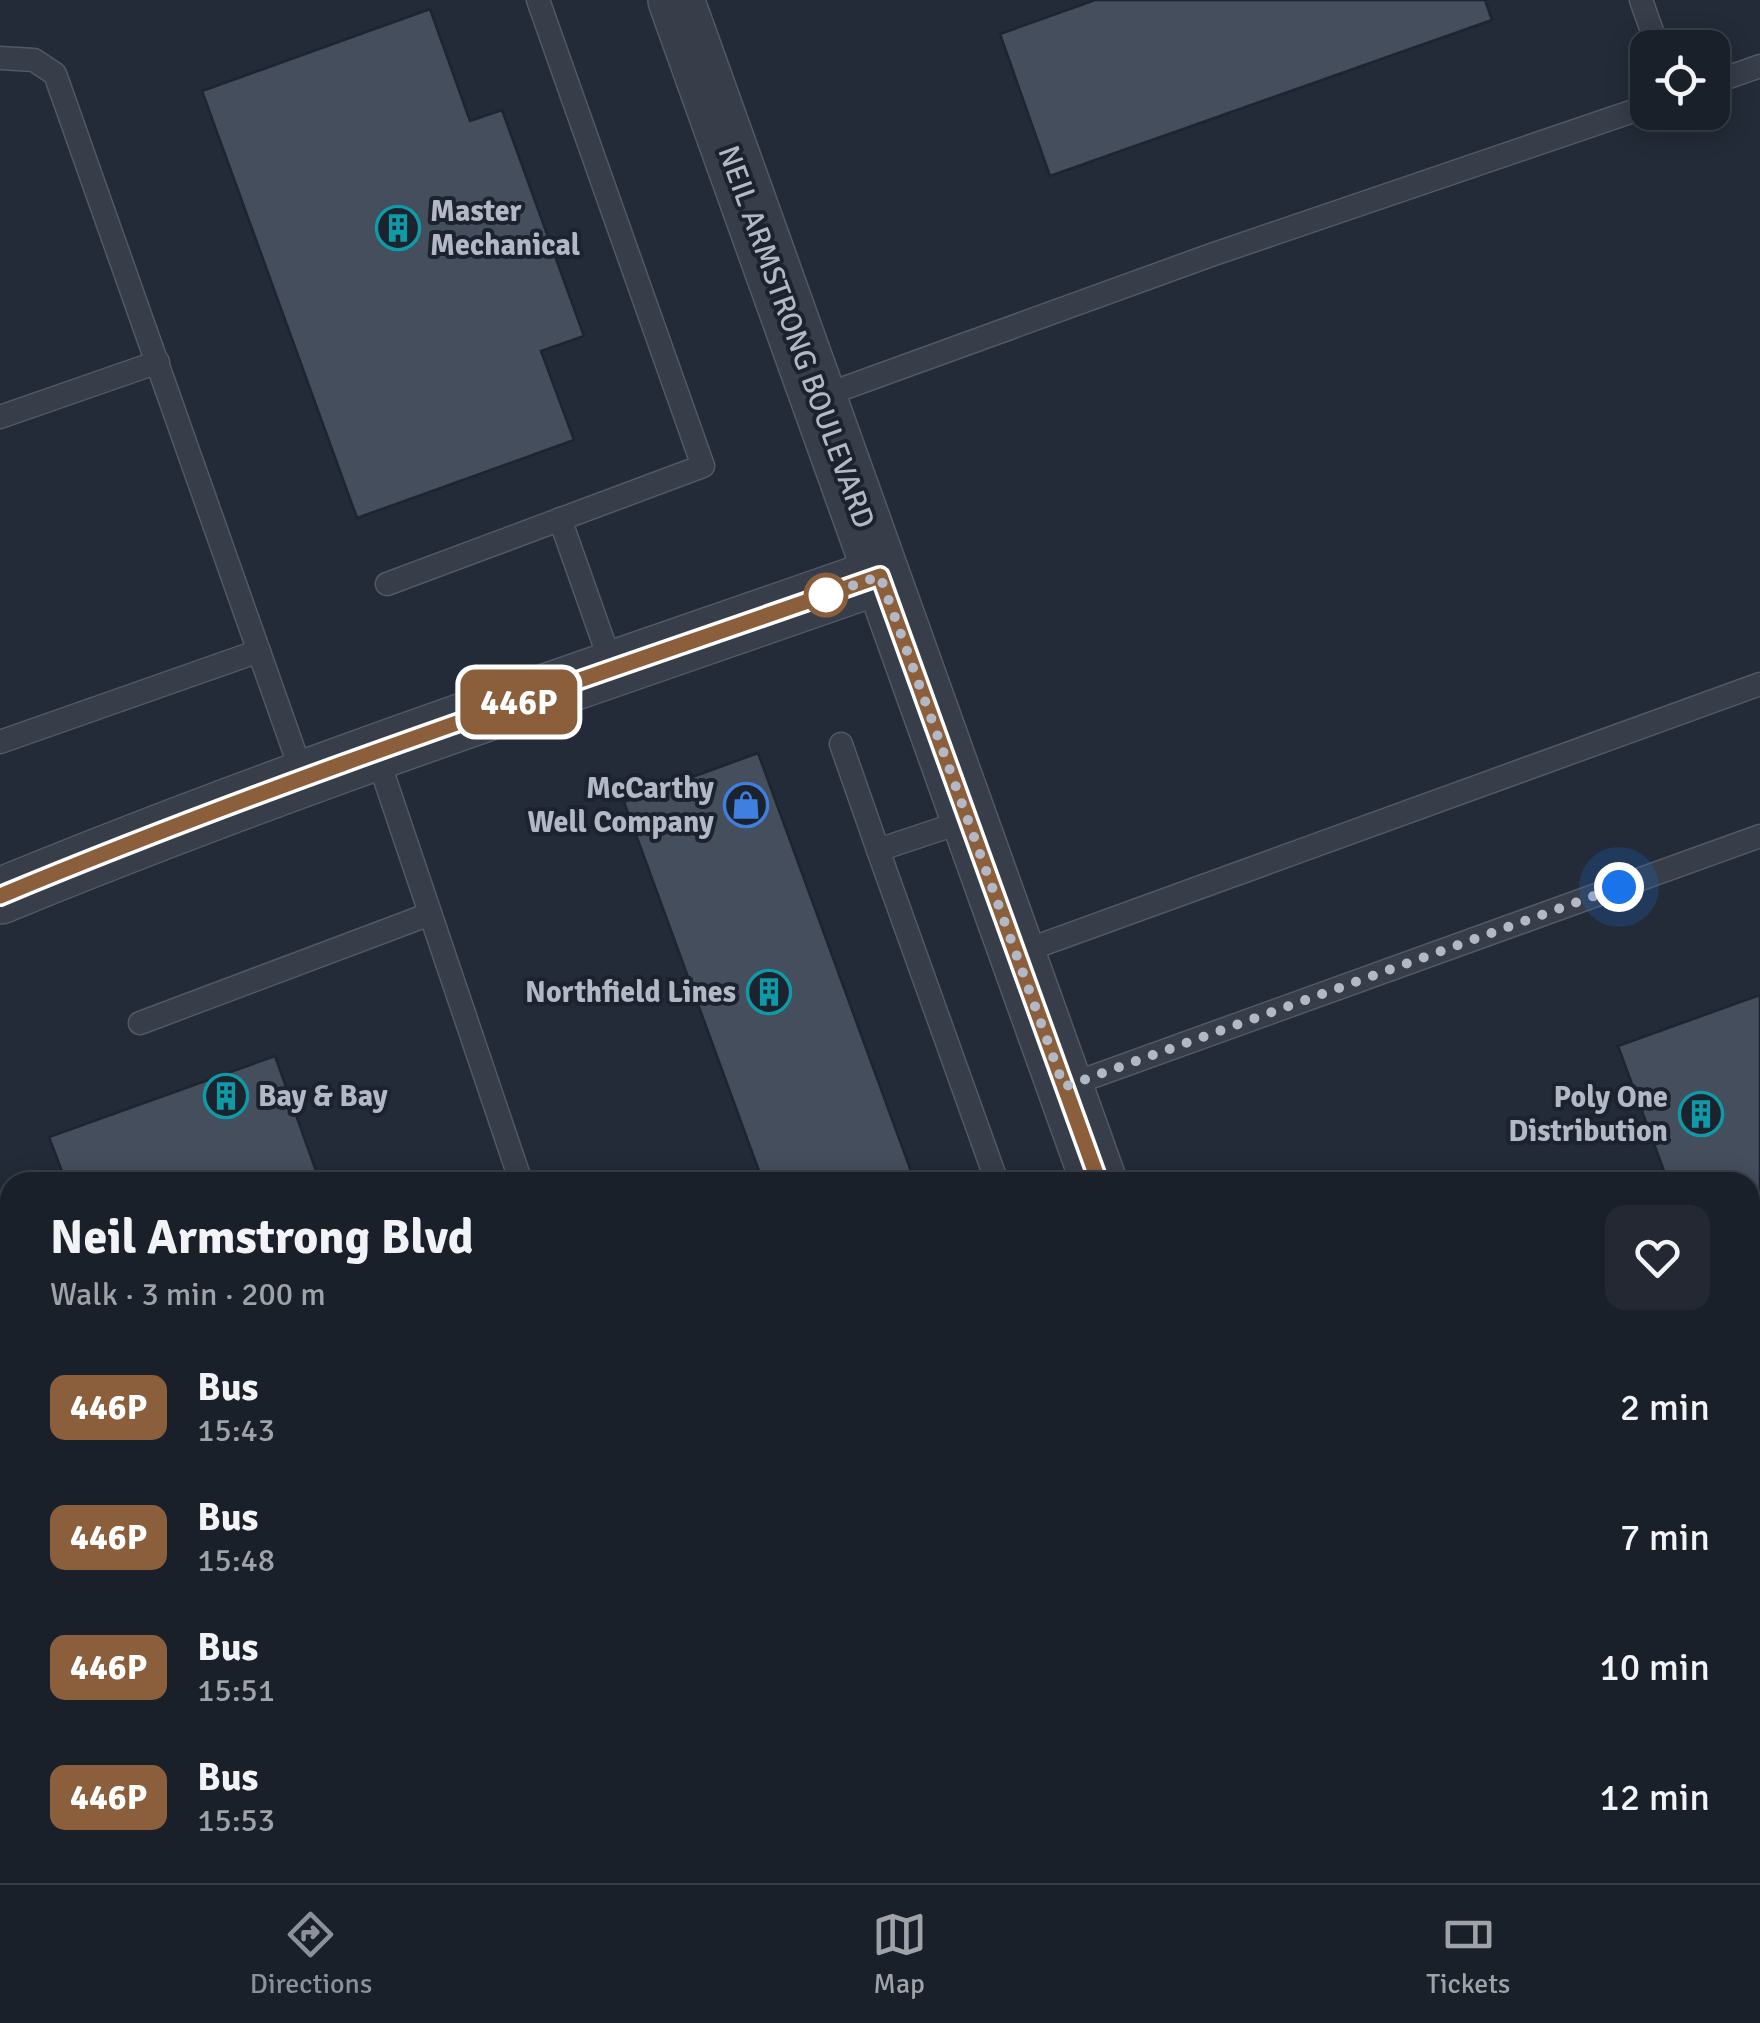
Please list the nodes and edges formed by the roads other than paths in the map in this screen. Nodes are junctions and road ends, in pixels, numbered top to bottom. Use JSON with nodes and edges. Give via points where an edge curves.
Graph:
{"nodes":[{"id":1,"x":538,"y":0,"type":"edge"},
{"id":2,"x":676,"y":0,"type":"edge"},
{"id":3,"x":1641,"y":0,"type":"edge"},
{"id":4,"x":1652,"y":30,"type":"edge"},
{"id":5,"x":0,"y":58,"type":"edge"},
{"id":6,"x":1760,"y":66,"type":"edge"},
{"id":7,"x":1730,"y":77,"type":"edge"},
{"id":8,"x":1630,"y":112,"type":"edge"},
{"id":9,"x":158,"y":362,"type":"junction"},
{"id":10,"x":817,"y":398,"type":"junction"},
{"id":11,"x":0,"y":416,"type":"edge"},
{"id":12,"x":560,"y":519,"type":"junction"},
{"id":13,"x":880,"y":576,"type":"junction"},
{"id":14,"x":387,"y":584,"type":"dead end"},
{"id":15,"x":259,"y":651,"type":"junction"},
{"id":16,"x":613,"y":669,"type":"junction"},
{"id":17,"x":1760,"y":684,"type":"edge"},
{"id":18,"x":0,"y":742,"type":"edge"},
{"id":19,"x":842,"y":744,"type":"dead end"},
{"id":20,"x":376,"y":752,"type":"junction"},
{"id":21,"x":304,"y":780,"type":"junction"},
{"id":22,"x":968,"y":820,"type":"junction"},
{"id":23,"x":1760,"y":836,"type":"edge"},
{"id":24,"x":878,"y":850,"type":"junction"},
{"id":25,"x":0,"y":896,"type":"edge"},
{"id":26,"x":430,"y":914,"type":"junction"},
{"id":27,"x":1016,"y":954,"type":"junction"},
{"id":28,"x":140,"y":1024,"type":"dead end"},
{"id":29,"x":1064,"y":1087,"type":"junction"},
{"id":30,"x":518,"y":1172,"type":"edge"},
{"id":31,"x":993,"y":1172,"type":"edge"},
{"id":32,"x":1095,"y":1172,"type":"edge"}],
"edges":[{"from":1,"to":12,"type":"lane","via":[[703,466]]},
{"from":2,"to":10,"type":"street","name":"NEIL ARMSTRONG BOULEVARD"},
{"from":3,"to":4,"type":"lane"},
{"from":5,"to":9,"type":"lane","via":[[34,60],[55,74]]},
{"from":6,"to":7,"type":"lane"},
{"from":8,"to":10,"type":"lane"},
{"from":9,"to":11,"type":"lane"},
{"from":9,"to":15,"type":"lane"},
{"from":10,"to":13,"type":"street","name":"NEIL ARMSTRONG BOULEVARD"},
{"from":12,"to":14,"type":"lane"},
{"from":12,"to":16,"type":"lane"},
{"from":13,"to":16,"type":"street"},
{"from":13,"to":22,"type":"street","name":"NEIL ARMSTRONG BOULEVARD"},
{"from":15,"to":18,"type":"lane"},
{"from":15,"to":21,"type":"lane"},
{"from":16,"to":20,"type":"street"},
{"from":17,"to":27,"type":"lane"},
{"from":19,"to":24,"type":"lane"},
{"from":20,"to":21,"type":"street"},
{"from":20,"to":26,"type":"lane"},
{"from":21,"to":25,"type":"street"},
{"from":22,"to":24,"type":"lane"},
{"from":22,"to":27,"type":"street","name":"NEIL ARMSTRONG BOULEVARD"},
{"from":23,"to":29,"type":"lane"},
{"from":24,"to":31,"type":"lane"},
{"from":26,"to":28,"type":"lane"},
{"from":26,"to":30,"type":"lane"},
{"from":27,"to":29,"type":"street","name":"NEIL ARMSTRONG BOULEVARD"},
{"from":29,"to":32,"type":"street","name":"NEIL ARMSTRONG BOULEVARD"}]}
